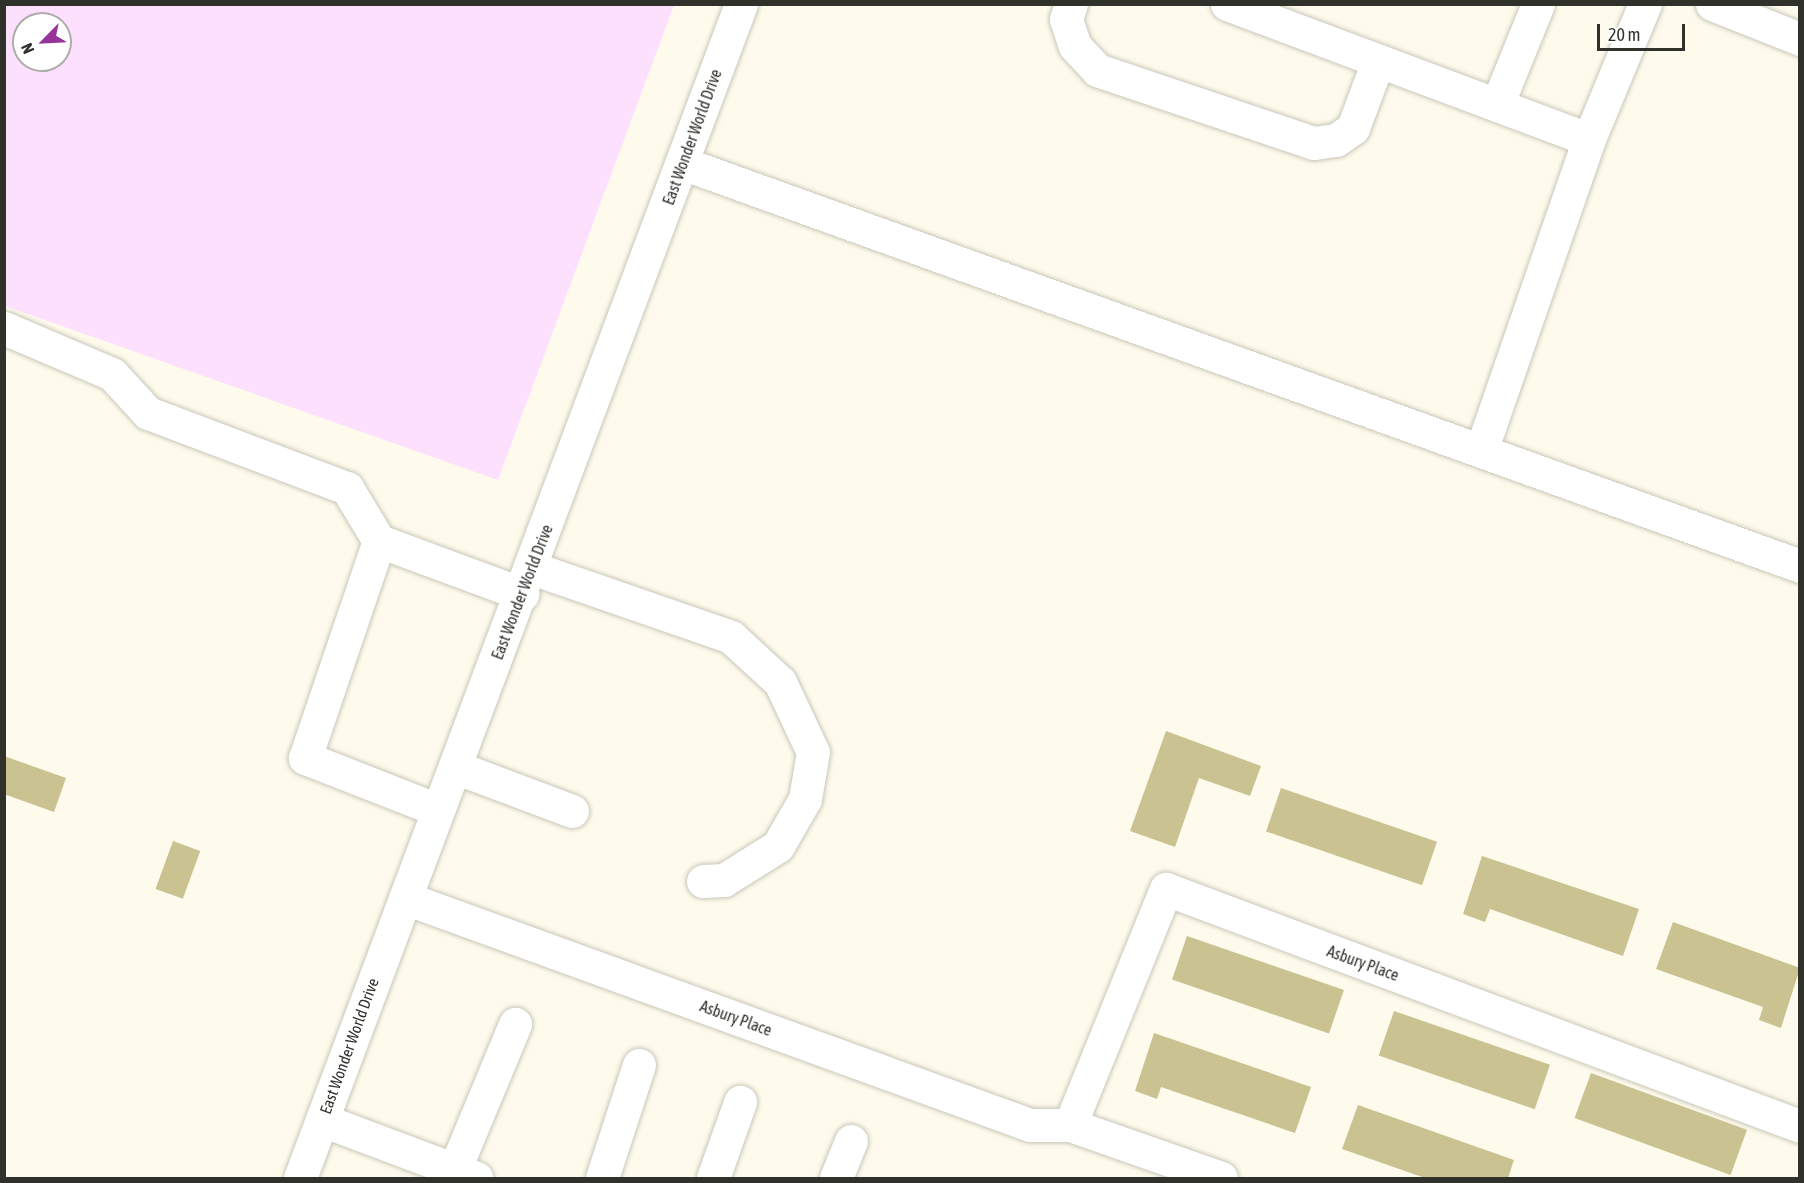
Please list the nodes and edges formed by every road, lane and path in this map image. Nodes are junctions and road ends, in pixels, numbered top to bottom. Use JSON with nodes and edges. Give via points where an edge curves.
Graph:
{"nodes":[{"id":1,"x":741,"y":4,"type":"edge"},
{"id":2,"x":1071,"y":4,"type":"edge"},
{"id":3,"x":1227,"y":4,"type":"edge"},
{"id":4,"x":1538,"y":4,"type":"edge"},
{"id":5,"x":1645,"y":4,"type":"edge"},
{"id":6,"x":1712,"y":4,"type":"edge"},
{"id":7,"x":1800,"y":39,"type":"edge"},
{"id":8,"x":1378,"y":61,"type":"junction"},
{"id":9,"x":1497,"y":105,"type":"junction"},
{"id":10,"x":1589,"y":139,"type":"junction"},
{"id":11,"x":682,"y":164,"type":"junction"},
{"id":12,"x":4,"y":328,"type":"edge"},
{"id":13,"x":1482,"y":448,"type":"junction"},
{"id":14,"x":379,"y":541,"type":"junction"},
{"id":15,"x":1800,"y":566,"type":"edge"},
{"id":16,"x":527,"y":581,"type":"junction"},
{"id":17,"x":455,"y":767,"type":"junction"},
{"id":18,"x":438,"y":810,"type":"junction"},
{"id":19,"x":572,"y":811,"type":"dead end"},
{"id":20,"x":704,"y":881,"type":"dead end"},
{"id":21,"x":405,"y":898,"type":"junction"},
{"id":22,"x":515,"y":1024,"type":"dead end"},
{"id":23,"x":639,"y":1065,"type":"dead end"},
{"id":24,"x":740,"y":1102,"type":"dead end"},
{"id":25,"x":322,"y":1120,"type":"junction"},
{"id":26,"x":1070,"y":1125,"type":"junction"},
{"id":27,"x":1800,"y":1126,"type":"edge"},
{"id":28,"x":851,"y":1141,"type":"dead end"},
{"id":29,"x":460,"y":1176,"type":"edge"},
{"id":30,"x":300,"y":1179,"type":"edge"},
{"id":31,"x":602,"y":1179,"type":"edge"},
{"id":32,"x":713,"y":1179,"type":"edge"},
{"id":33,"x":837,"y":1179,"type":"edge"},
{"id":34,"x":1221,"y":1179,"type":"edge"}],
"edges":[{"from":1,"to":11,"type":"street","name":"East Wonder World Drive"},
{"from":2,"to":8,"type":"street","via":[[1066,19],[1076,46],[1097,70],[1314,143],[1336,140],[1353,128]]},
{"from":3,"to":8,"type":"street"},
{"from":4,"to":9,"type":"street"},
{"from":5,"to":10,"type":"street"},
{"from":6,"to":7,"type":"street"},
{"from":8,"to":9,"type":"street"},
{"from":9,"to":10,"type":"street"},
{"from":10,"to":13,"type":"street"},
{"from":11,"to":13,"type":"street"},
{"from":11,"to":16,"type":"street","name":"East Wonder World Drive"},
{"from":12,"to":14,"type":"street","via":[[112,374],[148,413],[347,488]]},
{"from":13,"to":15,"type":"street"},
{"from":14,"to":16,"type":"street"},
{"from":14,"to":18,"type":"street","via":[[305,758]]},
{"from":16,"to":17,"type":"street","name":"East Wonder World Drive"},
{"from":16,"to":20,"type":"street","via":[[731,637],[780,682],[813,752],[805,799],[778,846],[724,880]]},
{"from":17,"to":18,"type":"street","name":"East Wonder World Drive"},
{"from":17,"to":19,"type":"street"},
{"from":18,"to":21,"type":"street","name":"East Wonder World Drive"},
{"from":21,"to":25,"type":"street","name":"East Wonder World Drive"},
{"from":21,"to":26,"type":"street","name":"Asbury Place","via":[[1030,1125]]},
{"from":22,"to":29,"type":"street"},
{"from":23,"to":31,"type":"street"},
{"from":24,"to":32,"type":"street"},
{"from":25,"to":29,"type":"street"},
{"from":25,"to":30,"type":"street","name":"East Wonder World Drive"},
{"from":26,"to":27,"type":"street","name":"Asbury Place","via":[[1166,889]]},
{"from":26,"to":34,"type":"street","name":"Asbury Place"},
{"from":28,"to":33,"type":"street"}]}
